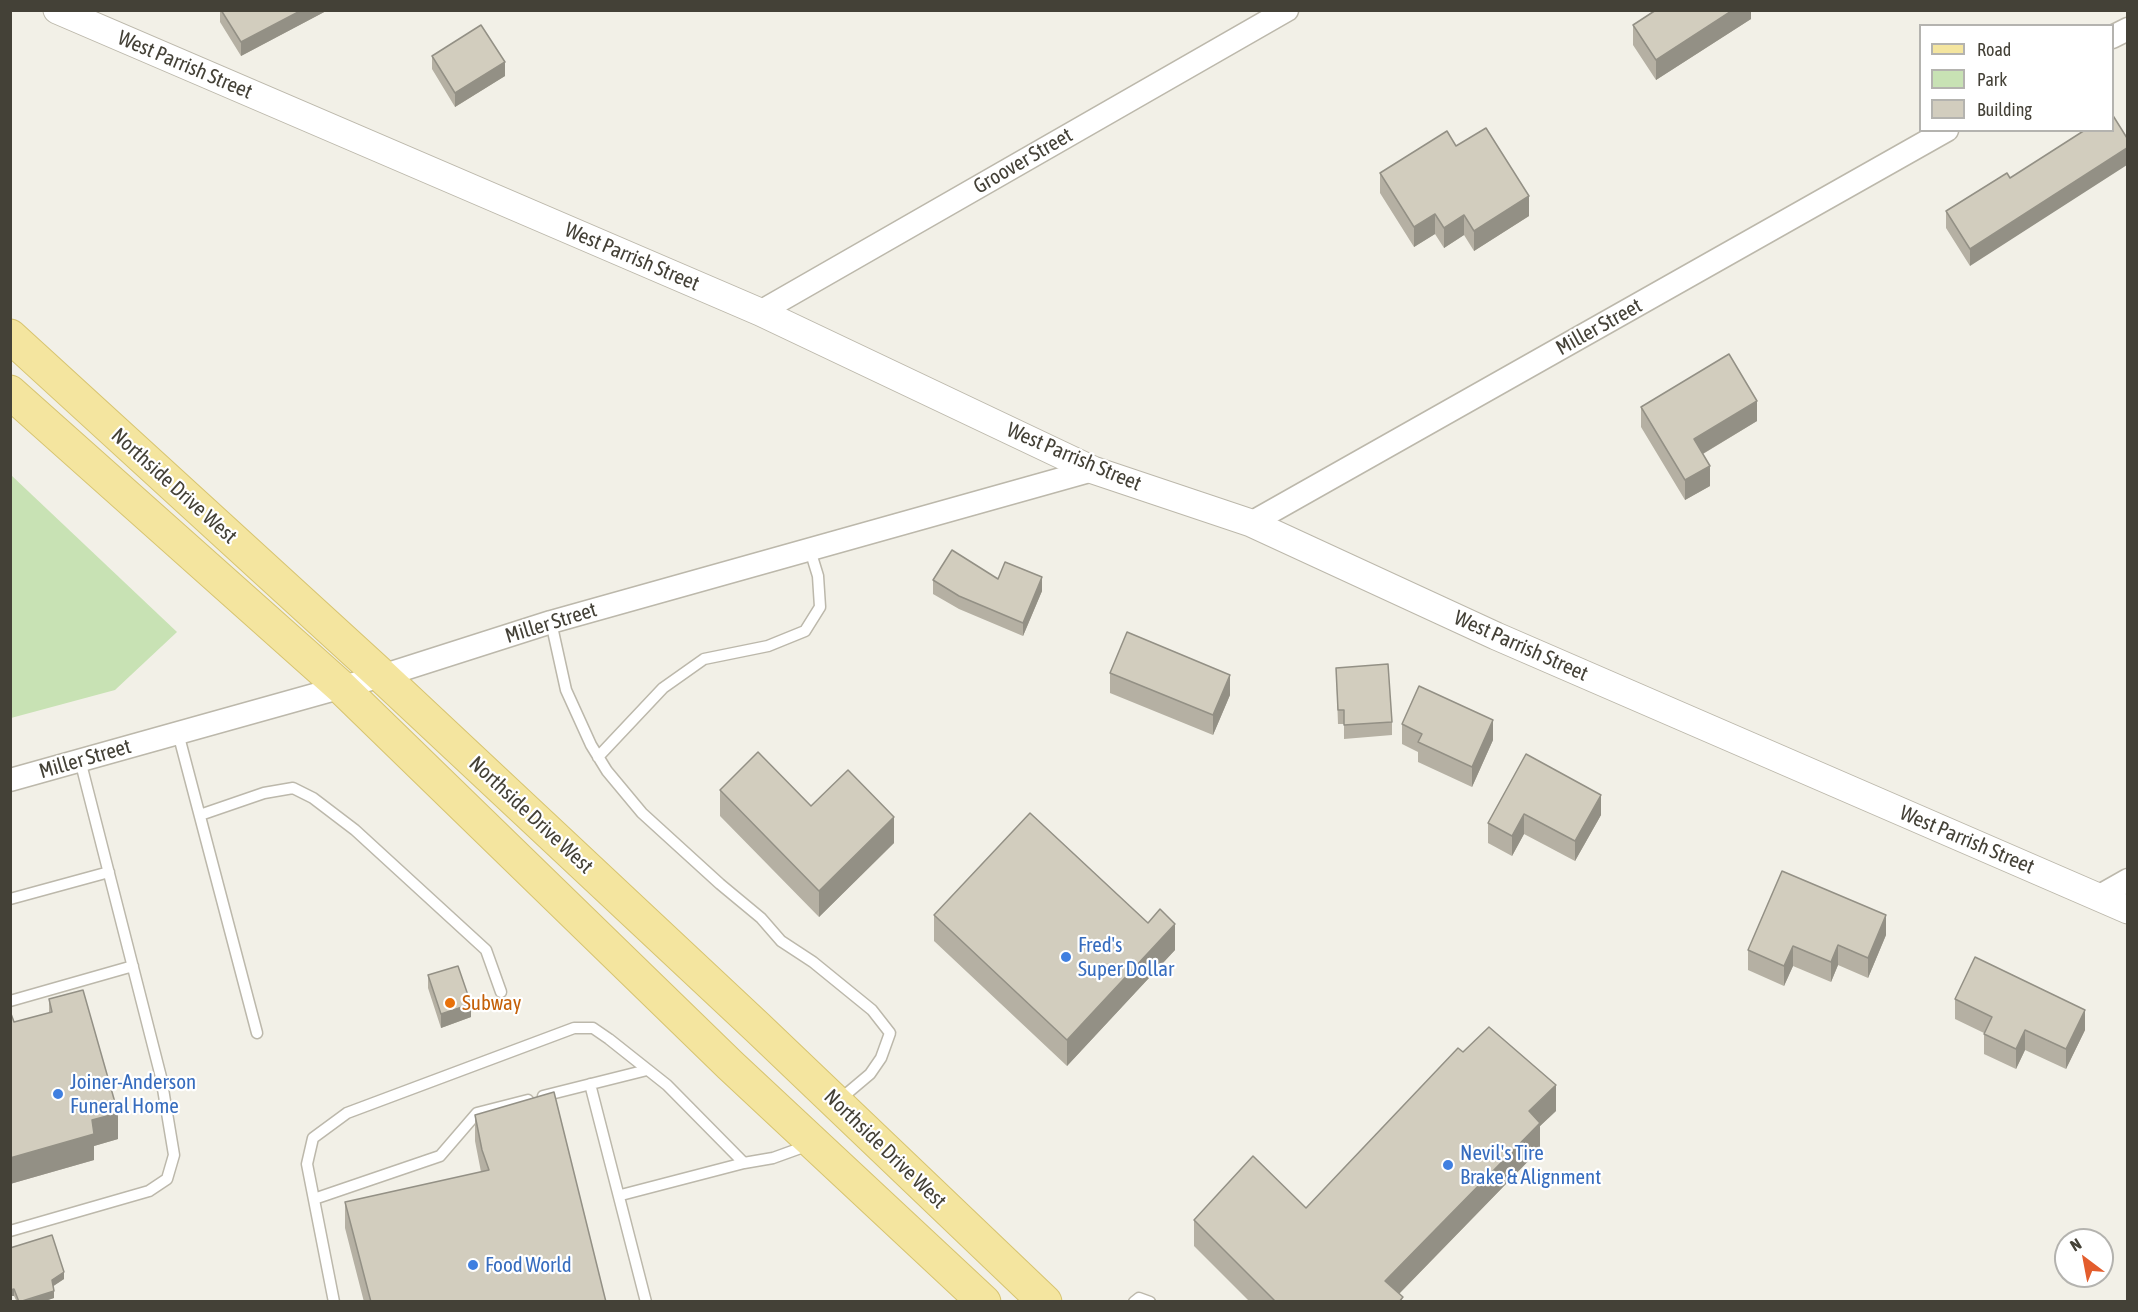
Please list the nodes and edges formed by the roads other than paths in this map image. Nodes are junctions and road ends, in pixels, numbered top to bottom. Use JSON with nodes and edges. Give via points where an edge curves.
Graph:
{"nodes":[{"id":1,"x":1287,"y":10,"type":"edge"},
{"id":2,"x":61,"y":11,"type":"edge"},
{"id":3,"x":2127,"y":29,"type":"edge"},
{"id":4,"x":2114,"y":37,"type":"edge"},
{"id":5,"x":1943,"y":132,"type":"edge"},
{"id":6,"x":760,"y":312,"type":"junction"},
{"id":7,"x":10,"y":336,"type":"edge"},
{"id":8,"x":10,"y":392,"type":"edge"},
{"id":9,"x":1093,"y":470,"type":"junction"},
{"id":10,"x":1251,"y":523,"type":"junction"},
{"id":11,"x":810,"y":550,"type":"junction"},
{"id":12,"x":551,"y":622,"type":"junction"},
{"id":13,"x":382,"y":676,"type":"junction"},
{"id":14,"x":341,"y":687,"type":"junction"},
{"id":15,"x":178,"y":733,"type":"junction"},
{"id":16,"x":598,"y":757,"type":"junction"},
{"id":17,"x":80,"y":760,"type":"junction"},
{"id":18,"x":10,"y":780,"type":"edge"},
{"id":19,"x":200,"y":815,"type":"junction"},
{"id":20,"x":109,"y":872,"type":"junction"},
{"id":21,"x":2127,"y":880,"type":"edge"},
{"id":22,"x":2098,"y":897,"type":"junction"},
{"id":23,"x":10,"y":899,"type":"edge"},
{"id":24,"x":2127,"y":910,"type":"edge"},
{"id":25,"x":133,"y":966,"type":"junction"},
{"id":26,"x":501,"y":992,"type":"dead end"},
{"id":27,"x":10,"y":1001,"type":"edge"},
{"id":28,"x":257,"y":1033,"type":"dead end"},
{"id":29,"x":647,"y":1070,"type":"junction"},
{"id":30,"x":590,"y":1084,"type":"junction"},
{"id":31,"x":836,"y":1103,"type":"junction"},
{"id":32,"x":813,"y":1143,"type":"junction"},
{"id":33,"x":744,"y":1163,"type":"junction"},
{"id":34,"x":621,"y":1195,"type":"junction"},
{"id":35,"x":314,"y":1199,"type":"junction"},
{"id":36,"x":10,"y":1231,"type":"edge"},
{"id":37,"x":334,"y":1302,"type":"edge"},
{"id":38,"x":646,"y":1302,"type":"edge"},
{"id":39,"x":984,"y":1302,"type":"edge"},
{"id":40,"x":1045,"y":1302,"type":"edge"},
{"id":41,"x":1134,"y":1302,"type":"edge"},
{"id":42,"x":1149,"y":1302,"type":"edge"}],
"edges":[{"from":1,"to":6,"type":"street","name":"Groover Street"},
{"from":2,"to":6,"type":"street","name":"West Parrish Street"},
{"from":3,"to":4,"type":"street"},
{"from":5,"to":10,"type":"street","name":"Miller Street"},
{"from":6,"to":9,"type":"street","name":"West Parrish Street"},
{"from":7,"to":13,"type":"main road","name":"Northside Drive West"},
{"from":8,"to":14,"type":"main road","name":"Northside Drive West"},
{"from":9,"to":10,"type":"street","name":"West Parrish Street"},
{"from":9,"to":11,"type":"street","name":"Miller Street"},
{"from":10,"to":22,"type":"street","name":"West Parrish Street","via":[[1496,636]]},
{"from":11,"to":12,"type":"street","name":"Miller Street"},
{"from":11,"to":16,"type":"lane","via":[[818,576],[820,607],[805,631],[768,646],[704,659],[663,688]]},
{"from":12,"to":13,"type":"street","name":"Miller Street"},
{"from":12,"to":16,"type":"lane","via":[[567,690]]},
{"from":13,"to":14,"type":"street","name":"Miller Street"},
{"from":13,"to":31,"type":"main road","name":"Northside Drive West"},
{"from":14,"to":15,"type":"street","name":"Miller Street"},
{"from":14,"to":32,"type":"main road","name":"Northside Drive West"},
{"from":15,"to":17,"type":"street","name":"Miller Street"},
{"from":15,"to":19,"type":"lane"},
{"from":16,"to":31,"type":"lane","via":[[642,813],[781,941],[872,1010],[890,1033],[870,1074]]},
{"from":17,"to":18,"type":"street","name":"Miller Street"},
{"from":17,"to":20,"type":"lane"},
{"from":19,"to":26,"type":"lane","via":[[293,788],[313,798],[355,830],[486,950]]},
{"from":19,"to":28,"type":"lane"},
{"from":20,"to":23,"type":"lane"},
{"from":20,"to":25,"type":"lane"},
{"from":21,"to":22,"type":"street"},
{"from":22,"to":24,"type":"street","name":"West Parrish Street"},
{"from":25,"to":27,"type":"lane"},
{"from":25,"to":36,"type":"lane","via":[[161,1077],[174,1155],[167,1179],[149,1191]]},
{"from":29,"to":30,"type":"lane"},
{"from":29,"to":33,"type":"lane"},
{"from":29,"to":35,"type":"lane","via":[[592,1028],[574,1028],[347,1113],[314,1138],[307,1164]]},
{"from":30,"to":34,"type":"lane"},
{"from":30,"to":35,"type":"lane","via":[[477,1113],[440,1156]]},
{"from":31,"to":40,"type":"main road","name":"Northside Drive West"},
{"from":32,"to":33,"type":"lane","via":[[773,1158]]},
{"from":32,"to":39,"type":"main road","name":"Northside Drive West"},
{"from":33,"to":34,"type":"lane"},
{"from":34,"to":38,"type":"lane"},
{"from":35,"to":37,"type":"lane"},
{"from":41,"to":42,"type":"lane","via":[[1139,1298]]}]}
